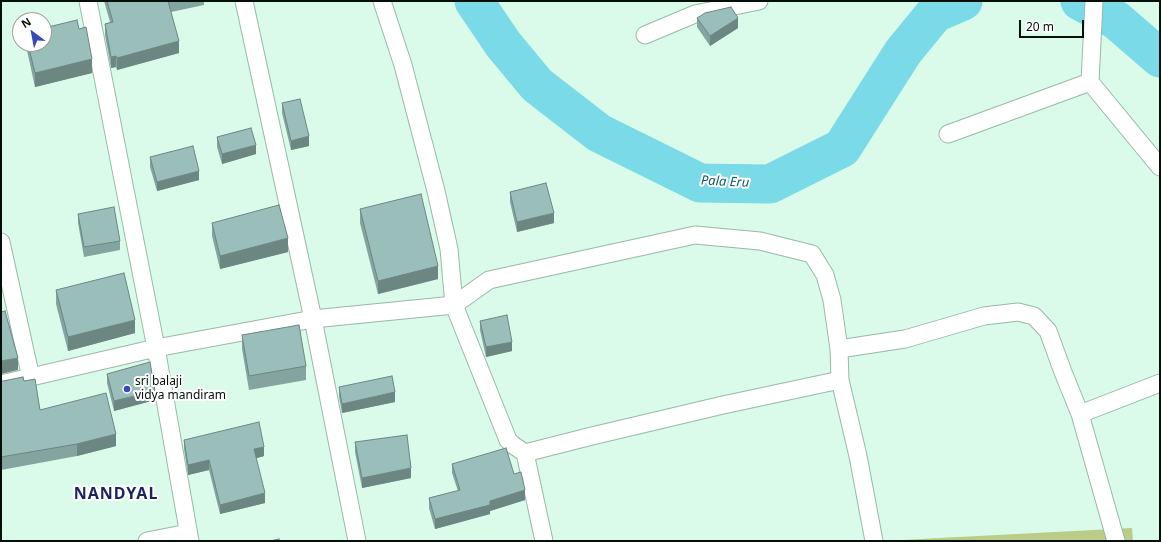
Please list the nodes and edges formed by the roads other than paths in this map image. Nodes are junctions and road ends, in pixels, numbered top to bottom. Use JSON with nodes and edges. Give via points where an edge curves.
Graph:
{"nodes":[{"id":1,"x":88,"y":1,"type":"edge"},
{"id":2,"x":244,"y":1,"type":"edge"},
{"id":3,"x":382,"y":1,"type":"edge"},
{"id":4,"x":758,"y":1,"type":"edge"},
{"id":5,"x":1094,"y":1,"type":"edge"},
{"id":6,"x":645,"y":35,"type":"dead end"},
{"id":7,"x":1090,"y":82,"type":"junction"},
{"id":8,"x":948,"y":134,"type":"dead end"},
{"id":9,"x":1160,"y":167,"type":"edge"},
{"id":10,"x":1,"y":242,"type":"edge"},
{"id":11,"x":454,"y":305,"type":"junction"},
{"id":12,"x":313,"y":319,"type":"junction"},
{"id":13,"x":156,"y":348,"type":"junction"},
{"id":14,"x":839,"y":348,"type":"junction"},
{"id":15,"x":31,"y":378,"type":"junction"},
{"id":16,"x":840,"y":380,"type":"junction"},
{"id":17,"x":1160,"y":383,"type":"edge"},
{"id":18,"x":1,"y":384,"type":"edge"},
{"id":19,"x":1080,"y":414,"type":"junction"},
{"id":20,"x":525,"y":453,"type":"junction"},
{"id":21,"x":189,"y":537,"type":"edge"},
{"id":22,"x":147,"y":541,"type":"edge"},
{"id":23,"x":356,"y":541,"type":"edge"},
{"id":24,"x":544,"y":541,"type":"edge"},
{"id":25,"x":874,"y":541,"type":"edge"},
{"id":26,"x":1116,"y":541,"type":"edge"}],
"edges":[{"from":1,"to":13,"type":"street"},
{"from":2,"to":12,"type":"street"},
{"from":3,"to":11,"type":"street","via":[[403,65],[436,191],[449,249]]},
{"from":4,"to":6,"type":"street","via":[[695,14]]},
{"from":5,"to":7,"type":"street"},
{"from":7,"to":8,"type":"street"},
{"from":7,"to":9,"type":"street"},
{"from":10,"to":15,"type":"street"},
{"from":11,"to":12,"type":"street"},
{"from":11,"to":14,"type":"street","via":[[489,280],[695,235],[760,241],[812,254],[825,274],[832,300]]},
{"from":11,"to":20,"type":"street","via":[[508,440]]},
{"from":12,"to":13,"type":"street"},
{"from":12,"to":23,"type":"street"},
{"from":13,"to":15,"type":"street"},
{"from":13,"to":21,"type":"street"},
{"from":14,"to":16,"type":"street"},
{"from":14,"to":19,"type":"street","via":[[905,339],[984,316],[1018,312],[1034,316],[1048,331]]},
{"from":15,"to":18,"type":"street"},
{"from":16,"to":20,"type":"street","via":[[700,410]]},
{"from":16,"to":25,"type":"street"},
{"from":17,"to":19,"type":"street"},
{"from":19,"to":26,"type":"street"},
{"from":20,"to":24,"type":"street"},
{"from":21,"to":22,"type":"street"}]}
